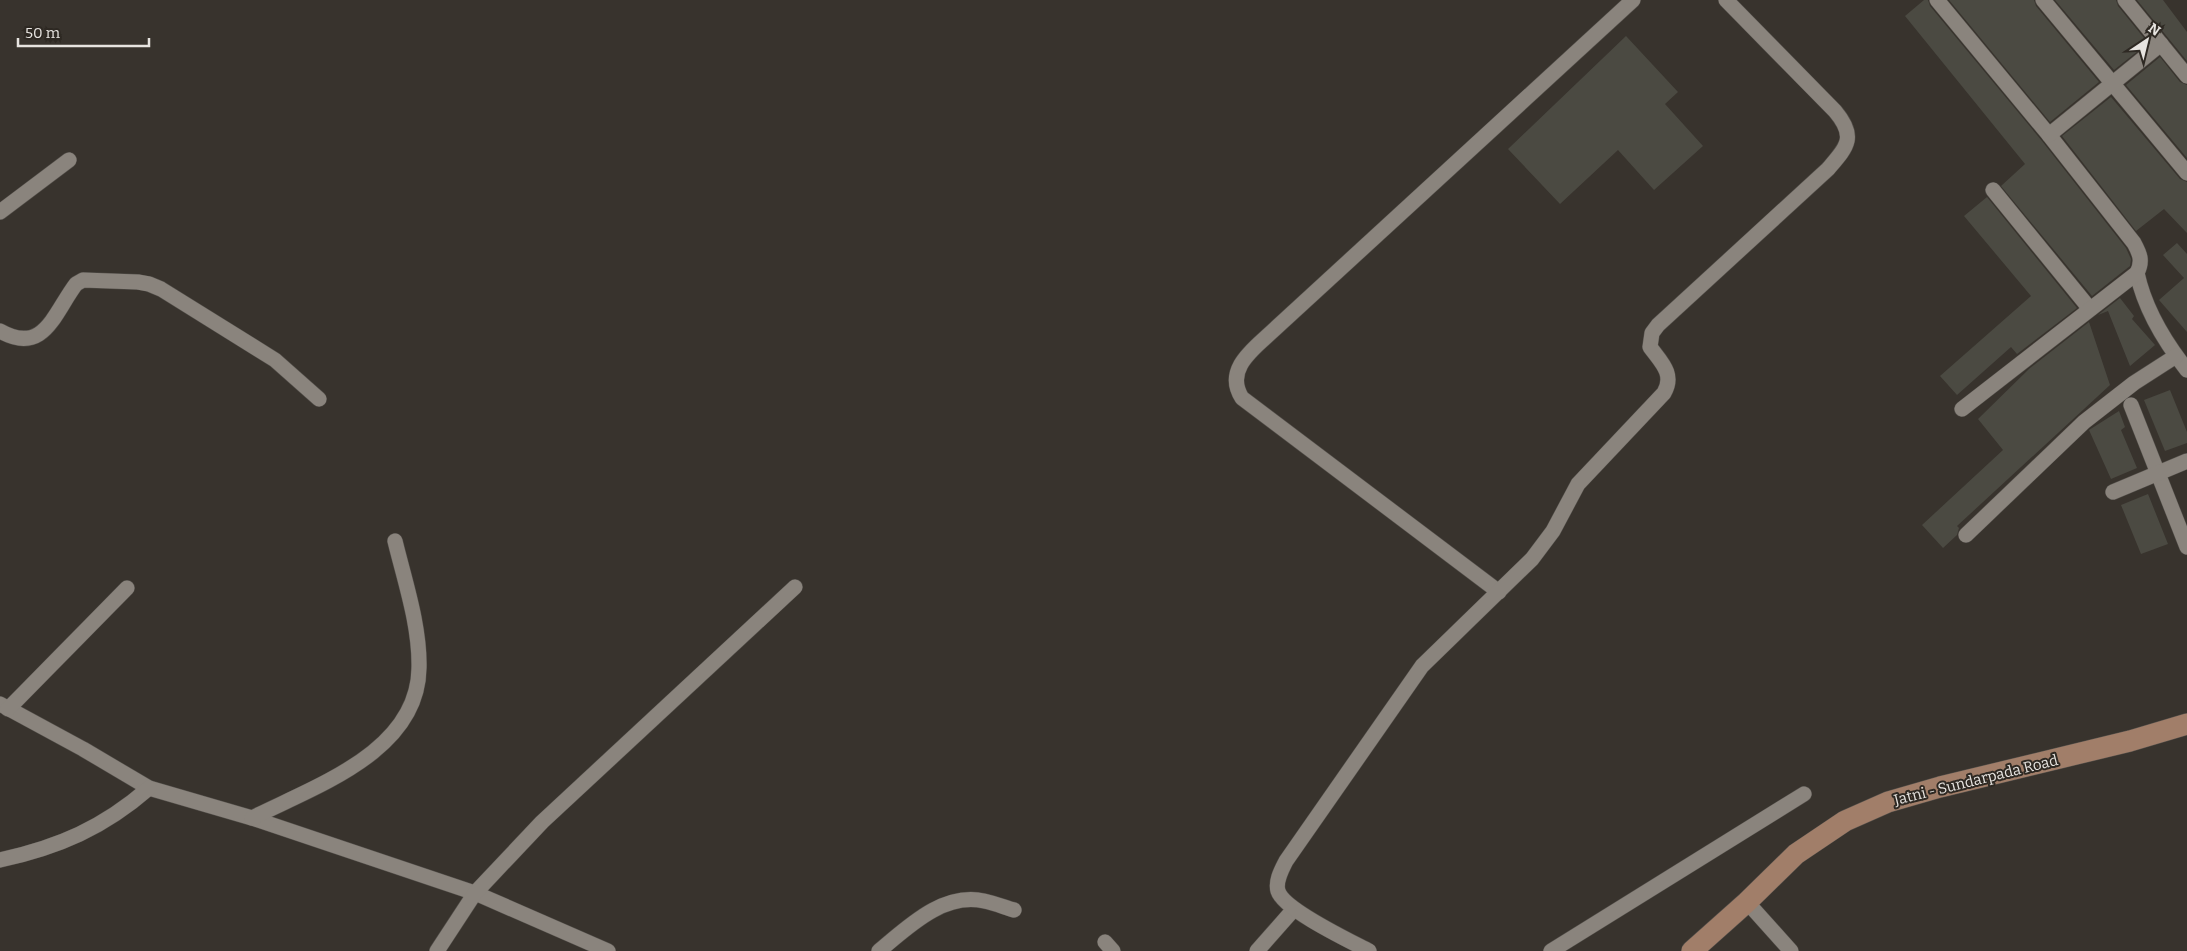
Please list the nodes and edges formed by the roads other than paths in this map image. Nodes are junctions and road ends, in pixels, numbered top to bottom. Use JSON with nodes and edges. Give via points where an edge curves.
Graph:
{"nodes":[{"id":1,"x":1633,"y":0,"type":"edge"},
{"id":2,"x":1726,"y":0,"type":"edge"},
{"id":3,"x":1937,"y":0,"type":"edge"},
{"id":4,"x":2043,"y":0,"type":"edge"},
{"id":5,"x":2125,"y":0,"type":"edge"},
{"id":6,"x":2160,"y":44,"type":"junction"},
{"id":7,"x":2187,"y":76,"type":"edge"},
{"id":8,"x":2111,"y":83,"type":"junction"},
{"id":9,"x":2049,"y":135,"type":"junction"},
{"id":10,"x":69,"y":160,"type":"dead end"},
{"id":11,"x":2187,"y":172,"type":"edge"},
{"id":12,"x":1993,"y":190,"type":"dead end"},
{"id":13,"x":0,"y":212,"type":"edge"},
{"id":14,"x":2137,"y":272,"type":"junction"},
{"id":15,"x":2090,"y":309,"type":"junction"},
{"id":16,"x":0,"y":331,"type":"edge"},
{"id":17,"x":2176,"y":356,"type":"junction"},
{"id":18,"x":2187,"y":370,"type":"edge"},
{"id":19,"x":319,"y":399,"type":"dead end"},
{"id":20,"x":2131,"y":405,"type":"dead end"},
{"id":21,"x":1962,"y":409,"type":"dead end"},
{"id":22,"x":2187,"y":461,"type":"edge"},
{"id":23,"x":2158,"y":473,"type":"junction"},
{"id":24,"x":2113,"y":492,"type":"dead end"},
{"id":25,"x":1966,"y":535,"type":"dead end"},
{"id":26,"x":395,"y":541,"type":"dead end"},
{"id":27,"x":2187,"y":547,"type":"edge"},
{"id":28,"x":795,"y":586,"type":"dead end"},
{"id":29,"x":127,"y":588,"type":"dead end"},
{"id":30,"x":1499,"y":592,"type":"junction"},
{"id":31,"x":4,"y":707,"type":"edge"},
{"id":32,"x":2187,"y":724,"type":"edge"},
{"id":33,"x":149,"y":788,"type":"junction"},
{"id":34,"x":1804,"y":794,"type":"dead end"},
{"id":35,"x":252,"y":818,"type":"junction"},
{"id":36,"x":0,"y":860,"type":"edge"},
{"id":37,"x":475,"y":893,"type":"junction"},
{"id":38,"x":1748,"y":902,"type":"junction"},
{"id":39,"x":1294,"y":909,"type":"junction"},
{"id":40,"x":1014,"y":910,"type":"dead end"},
{"id":41,"x":437,"y":951,"type":"edge"},
{"id":42,"x":608,"y":951,"type":"edge"},
{"id":43,"x":879,"y":951,"type":"edge"},
{"id":44,"x":1258,"y":951,"type":"edge"},
{"id":45,"x":1369,"y":951,"type":"edge"},
{"id":46,"x":1551,"y":951,"type":"edge"},
{"id":47,"x":1692,"y":951,"type":"edge"},
{"id":48,"x":1791,"y":951,"type":"edge"}],
"edges":[{"from":1,"to":30,"type":"street","via":[[1251,350],[1236,372],[1235,384],[1242,398]]},
{"from":2,"to":30,"type":"street","via":[[1836,111],[1845,123],[1848,140],[1828,169],[1658,325],[1652,333],[1650,347],[1668,374],[1668,387],[1578,484],[1542,547]]},
{"from":3,"to":9,"type":"street"},
{"from":4,"to":8,"type":"street"},
{"from":5,"to":6,"type":"street"},
{"from":6,"to":7,"type":"street"},
{"from":6,"to":8,"type":"street"},
{"from":8,"to":9,"type":"street"},
{"from":8,"to":11,"type":"street"},
{"from":9,"to":14,"type":"street","via":[[2134,243],[2141,254]]},
{"from":10,"to":13,"type":"street"},
{"from":12,"to":15,"type":"street"},
{"from":14,"to":15,"type":"street"},
{"from":14,"to":17,"type":"street","via":[[2153,318]]},
{"from":15,"to":21,"type":"street"},
{"from":16,"to":19,"type":"street","via":[[21,340],[33,338],[47,327],[82,280],[149,284],[275,360]]},
{"from":17,"to":18,"type":"street"},
{"from":17,"to":25,"type":"street","via":[[2134,383],[2084,422]]},
{"from":20,"to":23,"type":"street"},
{"from":22,"to":23,"type":"street"},
{"from":23,"to":24,"type":"street"},
{"from":23,"to":27,"type":"street"},
{"from":26,"to":35,"type":"street","via":[[413,614],[419,668],[417,690],[407,714],[387,740],[368,757]]},
{"from":28,"to":37,"type":"street","via":[[595,771]]},
{"from":29,"to":31,"type":"street"},
{"from":30,"to":39,"type":"street","via":[[1417,672],[1293,850],[1280,872],[1278,890]]},
{"from":31,"to":33,"type":"street","via":[[83,748]]},
{"from":32,"to":38,"type":"main road","name":"Jatni - Sundarpada Road","via":[[1888,802],[1845,821],[1819,837],[1796,854]]},
{"from":33,"to":35,"type":"street"},
{"from":33,"to":36,"type":"street","via":[[86,833]]},
{"from":34,"to":46,"type":"street"},
{"from":35,"to":37,"type":"street"},
{"from":37,"to":41,"type":"street"},
{"from":37,"to":42,"type":"street"},
{"from":38,"to":47,"type":"main road","name":"Jatni - Sundarpada Road"},
{"from":38,"to":48,"type":"street"},
{"from":39,"to":44,"type":"street"},
{"from":39,"to":45,"type":"street"},
{"from":40,"to":43,"type":"street","via":[[983,900],[947,903],[911,924]]}]}
